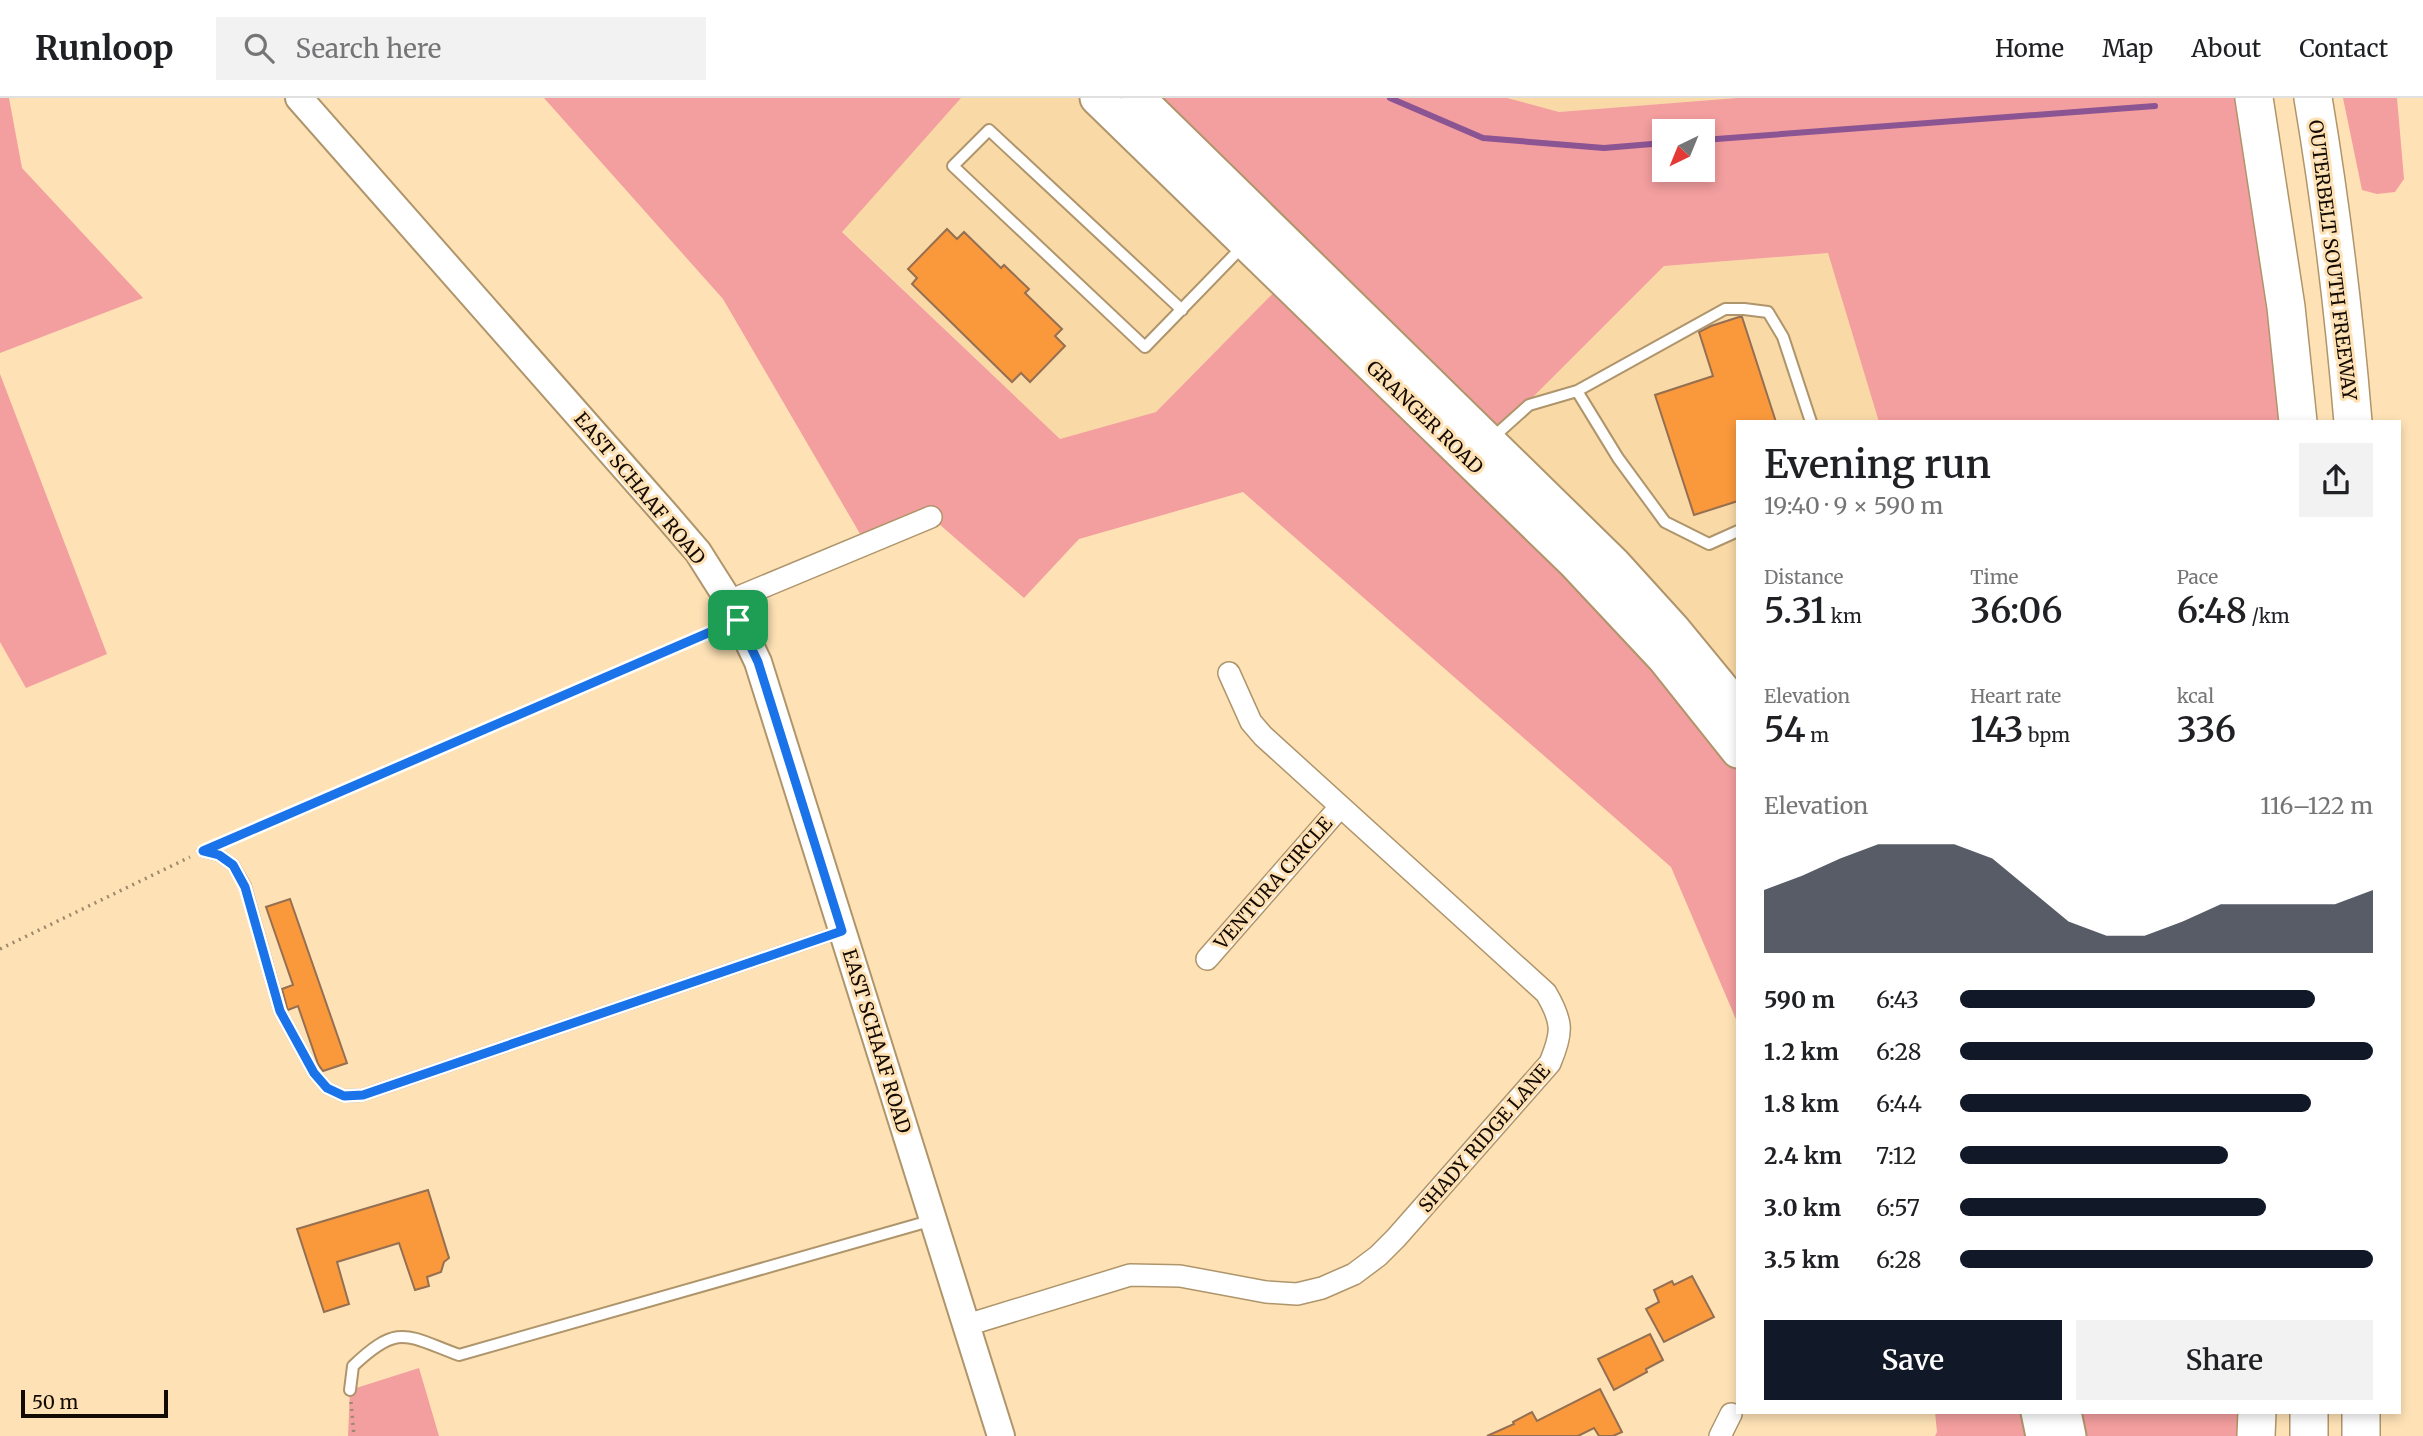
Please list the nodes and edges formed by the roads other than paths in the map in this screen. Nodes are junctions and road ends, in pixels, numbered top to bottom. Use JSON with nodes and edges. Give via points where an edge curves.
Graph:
{"nodes":[{"id":1,"x":299,"y":98,"type":"edge"},
{"id":2,"x":1097,"y":98,"type":"edge"},
{"id":3,"x":1138,"y":98,"type":"edge"},
{"id":4,"x":2254,"y":98,"type":"edge"},
{"id":5,"x":2313,"y":98,"type":"edge"},
{"id":6,"x":1246,"y":243,"type":"junction"},
{"id":7,"x":1182,"y":310,"type":"junction"},
{"id":8,"x":1577,"y":391,"type":"junction"},
{"id":9,"x":1810,"y":420,"type":"edge"},
{"id":10,"x":2298,"y":420,"type":"edge"},
{"id":11,"x":2353,"y":420,"type":"edge"},
{"id":12,"x":1480,"y":451,"type":"junction"},
{"id":13,"x":931,"y":517,"type":"dead end"},
{"id":14,"x":1736,"y":532,"type":"edge"},
{"id":15,"x":734,"y":610,"type":"junction"},
{"id":16,"x":1229,"y":673,"type":"dead end"},
{"id":17,"x":1736,"y":706,"type":"edge"},
{"id":18,"x":1736,"y":748,"type":"edge"},
{"id":19,"x":1340,"y":807,"type":"junction"},
{"id":20,"x":203,"y":851,"type":"road end"},
{"id":21,"x":842,"y":931,"type":"junction"},
{"id":22,"x":1207,"y":959,"type":"dead end"},
{"id":23,"x":933,"y":1220,"type":"junction"},
{"id":24,"x":967,"y":1325,"type":"junction"},
{"id":25,"x":350,"y":1390,"type":"road end"},
{"id":26,"x":1731,"y":1414,"type":"dead end"},
{"id":27,"x":2038,"y":1414,"type":"edge"},
{"id":28,"x":2064,"y":1414,"type":"edge"},
{"id":29,"x":2257,"y":1414,"type":"edge"},
{"id":30,"x":2309,"y":1414,"type":"edge"},
{"id":31,"x":2361,"y":1414,"type":"edge"},
{"id":32,"x":1001,"y":1436,"type":"edge"},
{"id":33,"x":1720,"y":1436,"type":"edge"},
{"id":34,"x":2043,"y":1436,"type":"edge"},
{"id":35,"x":2069,"y":1436,"type":"edge"},
{"id":36,"x":2256,"y":1436,"type":"edge"},
{"id":37,"x":2309,"y":1436,"type":"edge"},
{"id":38,"x":2361,"y":1436,"type":"edge"}],
"edges":[{"from":1,"to":15,"type":"street","name":"EAST SCHAAF ROAD","via":[[698,552]]},
{"from":2,"to":6,"type":"main road","name":"GRANGER ROAD"},
{"from":3,"to":12,"type":"main road","name":"GRANGER ROAD"},
{"from":4,"to":10,"type":"highway","via":[[2286,307]]},
{"from":5,"to":11,"type":"highway","name":"OUTERBELT SOUTH FREEWAY"},
{"from":6,"to":7,"type":"lane"},
{"from":6,"to":12,"type":"main road","name":"GRANGER ROAD"},
{"from":7,"to":7,"type":"lane","via":[[1145,347],[953,166],[989,130]]},
{"from":8,"to":9,"type":"lane","via":[[1725,309],[1744,309],[1768,312],[1783,337]]},
{"from":8,"to":12,"type":"lane","via":[[1529,405]]},
{"from":8,"to":14,"type":"lane","via":[[1665,522],[1709,544]]},
{"from":12,"to":17,"type":"main road","name":"GRANGER ROAD","via":[[1614,564]]},
{"from":12,"to":18,"type":"main road","name":"GRANGER ROAD","via":[[1664,658]]},
{"from":13,"to":15,"type":"street"},
{"from":15,"to":21,"type":"street","name":"EAST SCHAAF ROAD","via":[[758,662]]},
{"from":16,"to":19,"type":"street","name":"SHADY RIDGE LANE","via":[[1251,722]]},
{"from":19,"to":22,"type":"street","name":"VENTURA CIRCLE"},
{"from":19,"to":24,"type":"street","name":"SHADY RIDGE LANE","via":[[1546,993],[1562,1027],[1550,1063],[1378,1256],[1322,1289],[1297,1294],[1266,1292],[1180,1276],[1130,1275]]},
{"from":20,"to":21,"type":"lane","via":[[233,865],[245,887],[280,1011],[314,1073],[327,1088],[344,1096],[363,1095]]},
{"from":21,"to":23,"type":"street","name":"EAST SCHAAF ROAD"},
{"from":23,"to":24,"type":"street","name":"EAST SCHAAF ROAD"},
{"from":23,"to":25,"type":"lane","via":[[459,1355],[413,1336],[394,1337],[368,1351],[353,1366]]},
{"from":24,"to":32,"type":"street","name":"EAST SCHAAF ROAD"},
{"from":26,"to":33,"type":"street"},
{"from":27,"to":34,"type":"main road"},
{"from":28,"to":35,"type":"main road"},
{"from":29,"to":36,"type":"highway"},
{"from":30,"to":37,"type":"highway"},
{"from":31,"to":38,"type":"highway"}]}
